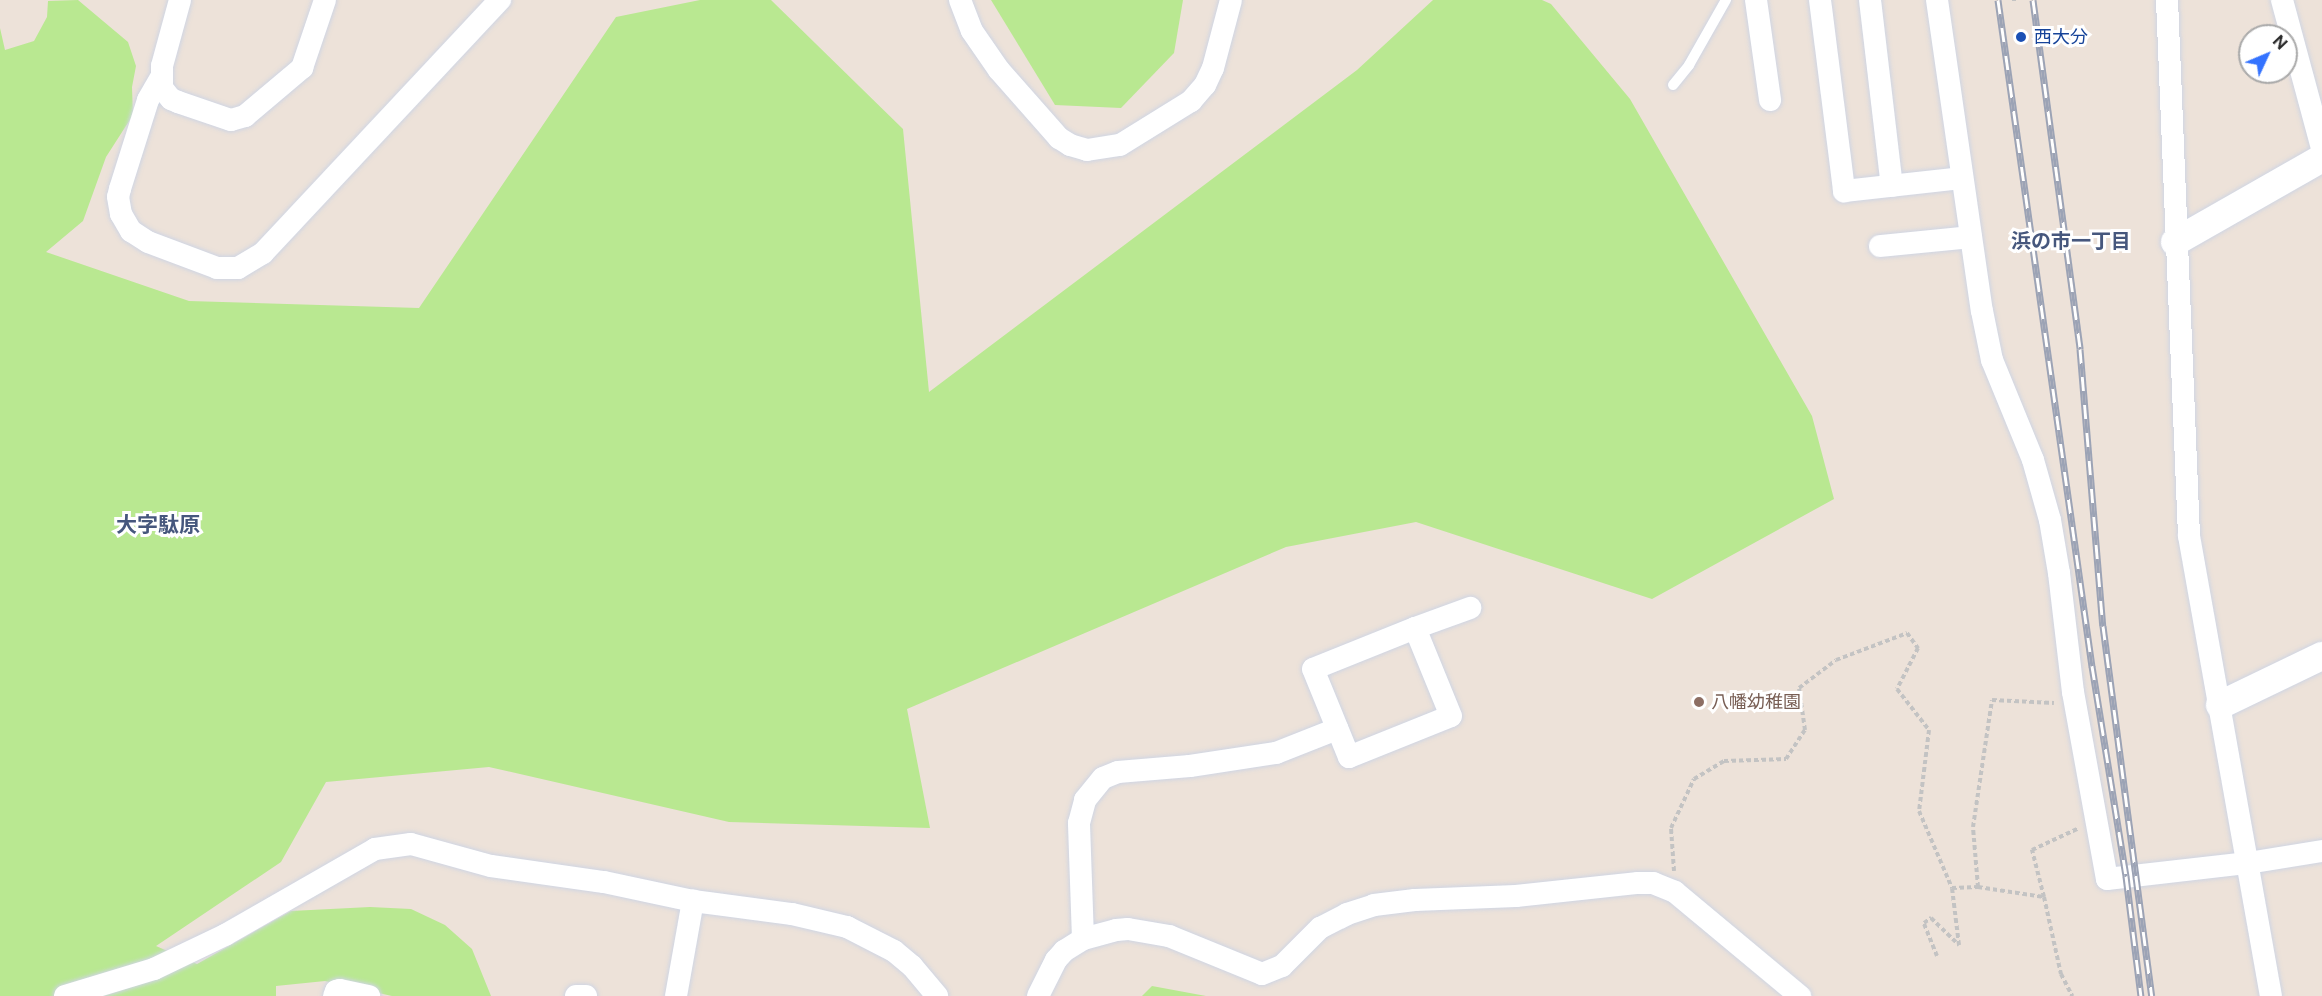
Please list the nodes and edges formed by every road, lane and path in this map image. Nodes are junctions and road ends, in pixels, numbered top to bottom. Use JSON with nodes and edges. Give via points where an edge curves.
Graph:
{"nodes":[{"id":1,"x":180,"y":0,"type":"edge"},
{"id":2,"x":325,"y":0,"type":"edge"},
{"id":3,"x":500,"y":0,"type":"edge"},
{"id":4,"x":960,"y":0,"type":"edge"},
{"id":5,"x":1231,"y":0,"type":"edge"},
{"id":6,"x":1726,"y":0,"type":"edge"},
{"id":7,"x":1756,"y":0,"type":"edge"},
{"id":8,"x":1820,"y":0,"type":"edge"},
{"id":9,"x":1870,"y":0,"type":"edge"},
{"id":10,"x":1938,"y":0,"type":"edge"},
{"id":11,"x":2167,"y":0,"type":"edge"},
{"id":12,"x":2282,"y":0,"type":"edge"},
{"id":13,"x":160,"y":79,"type":"junction"},
{"id":14,"x":1673,"y":85,"type":"dead end"},
{"id":15,"x":1770,"y":100,"type":"dead end"},
{"id":16,"x":2322,"y":148,"type":"edge"},
{"id":17,"x":2322,"y":158,"type":"edge"},
{"id":18,"x":1962,"y":178,"type":"junction"},
{"id":19,"x":1892,"y":186,"type":"junction"},
{"id":20,"x":1971,"y":237,"type":"junction"},
{"id":21,"x":2175,"y":242,"type":"junction"},
{"id":22,"x":1880,"y":246,"type":"dead end"},
{"id":23,"x":1470,"y":608,"type":"dead end"},
{"id":24,"x":1415,"y":628,"type":"junction"},
{"id":25,"x":2322,"y":656,"type":"edge"},
{"id":26,"x":2076,"y":704,"type":"junction"},
{"id":27,"x":2220,"y":705,"type":"junction"},
{"id":28,"x":1338,"y":729,"type":"junction"},
{"id":29,"x":2097,"y":820,"type":"junction"},
{"id":30,"x":2322,"y":851,"type":"edge"},
{"id":31,"x":2248,"y":864,"type":"junction"},
{"id":32,"x":1978,"y":887,"type":"junction"},
{"id":33,"x":1952,"y":888,"type":"junction"},
{"id":34,"x":1675,"y":892,"type":"junction"},
{"id":35,"x":2044,"y":897,"type":"junction"},
{"id":36,"x":693,"y":901,"type":"junction"},
{"id":37,"x":1083,"y":939,"type":"junction"},
{"id":38,"x":1937,"y":956,"type":"dead end"},
{"id":39,"x":65,"y":996,"type":"edge"},
{"id":40,"x":334,"y":996,"type":"edge"},
{"id":41,"x":369,"y":996,"type":"edge"},
{"id":42,"x":576,"y":996,"type":"edge"},
{"id":43,"x":586,"y":996,"type":"edge"},
{"id":44,"x":676,"y":996,"type":"edge"},
{"id":45,"x":937,"y":996,"type":"edge"},
{"id":46,"x":1038,"y":996,"type":"edge"},
{"id":47,"x":1800,"y":996,"type":"edge"},
{"id":48,"x":2072,"y":996,"type":"edge"},
{"id":49,"x":2271,"y":996,"type":"edge"}],
"edges":[{"from":1,"to":13,"type":"street"},
{"from":2,"to":13,"type":"street","via":[[302,68],[245,116],[231,120],[178,102],[166,94]]},
{"from":3,"to":13,"type":"street","via":[[263,253],[238,268],[217,268],[148,242],[131,231],[121,214],[120,189],[148,100]]},
{"from":4,"to":5,"type":"street","via":[[975,37],[999,70],[1059,138],[1087,150],[1120,145],[1191,101],[1214,68]]},
{"from":6,"to":14,"type":"lane"},
{"from":7,"to":15,"type":"street"},
{"from":8,"to":19,"type":"street","via":[[1845,191]]},
{"from":9,"to":19,"type":"street"},
{"from":10,"to":18,"type":"street"},
{"from":11,"to":21,"type":"street"},
{"from":12,"to":16,"type":"street"},
{"from":17,"to":21,"type":"street"},
{"from":18,"to":19,"type":"street"},
{"from":18,"to":20,"type":"street"},
{"from":20,"to":22,"type":"street"},
{"from":20,"to":26,"type":"street","via":[[1992,360],[2033,460],[2050,520]]},
{"from":21,"to":27,"type":"street","via":[[2189,536]]},
{"from":23,"to":24,"type":"street"},
{"from":24,"to":28,"type":"street","via":[[1313,669]]},
{"from":24,"to":28,"type":"street","via":[[1450,716],[1349,757]]},
{"from":25,"to":27,"type":"street"},
{"from":26,"to":29,"type":"street"},
{"from":26,"to":32,"type":"path","via":[[1992,700],[1974,827]]},
{"from":27,"to":31,"type":"street"},
{"from":28,"to":37,"type":"street","via":[[1276,753],[1118,772],[1103,778],[1085,800],[1079,823]]},
{"from":29,"to":31,"type":"street","via":[[2107,879]]},
{"from":29,"to":35,"type":"path","via":[[2032,850]]},
{"from":30,"to":31,"type":"street"},
{"from":31,"to":49,"type":"street"},
{"from":32,"to":33,"type":"path"},
{"from":32,"to":35,"type":"path"},
{"from":33,"to":34,"type":"path","via":[[1919,811],[1929,730],[1896,689],[1918,648],[1907,633],[1836,660],[1799,688],[1805,730],[1786,759],[1724,761],[1694,778],[1671,828]]},
{"from":33,"to":38,"type":"path","via":[[1959,945],[1931,918],[1924,923]]},
{"from":34,"to":37,"type":"street","via":[[1653,883],[1638,883],[1374,905],[1332,921],[1305,940],[1282,966],[1262,974],[1168,936],[1143,930],[1116,930]]},
{"from":34,"to":47,"type":"street"},
{"from":35,"to":48,"type":"path","via":[[2061,974]]},
{"from":36,"to":39,"type":"street","via":[[604,882],[471,862],[423,845],[396,844],[375,849],[192,952],[130,978]]},
{"from":36,"to":44,"type":"street"},
{"from":36,"to":45,"type":"street","via":[[792,914],[861,932],[912,966]]},
{"from":37,"to":46,"type":"street","via":[[1056,960]]},
{"from":40,"to":41,"type":"street","via":[[340,990]]},
{"from":42,"to":43,"type":"street"}]}
